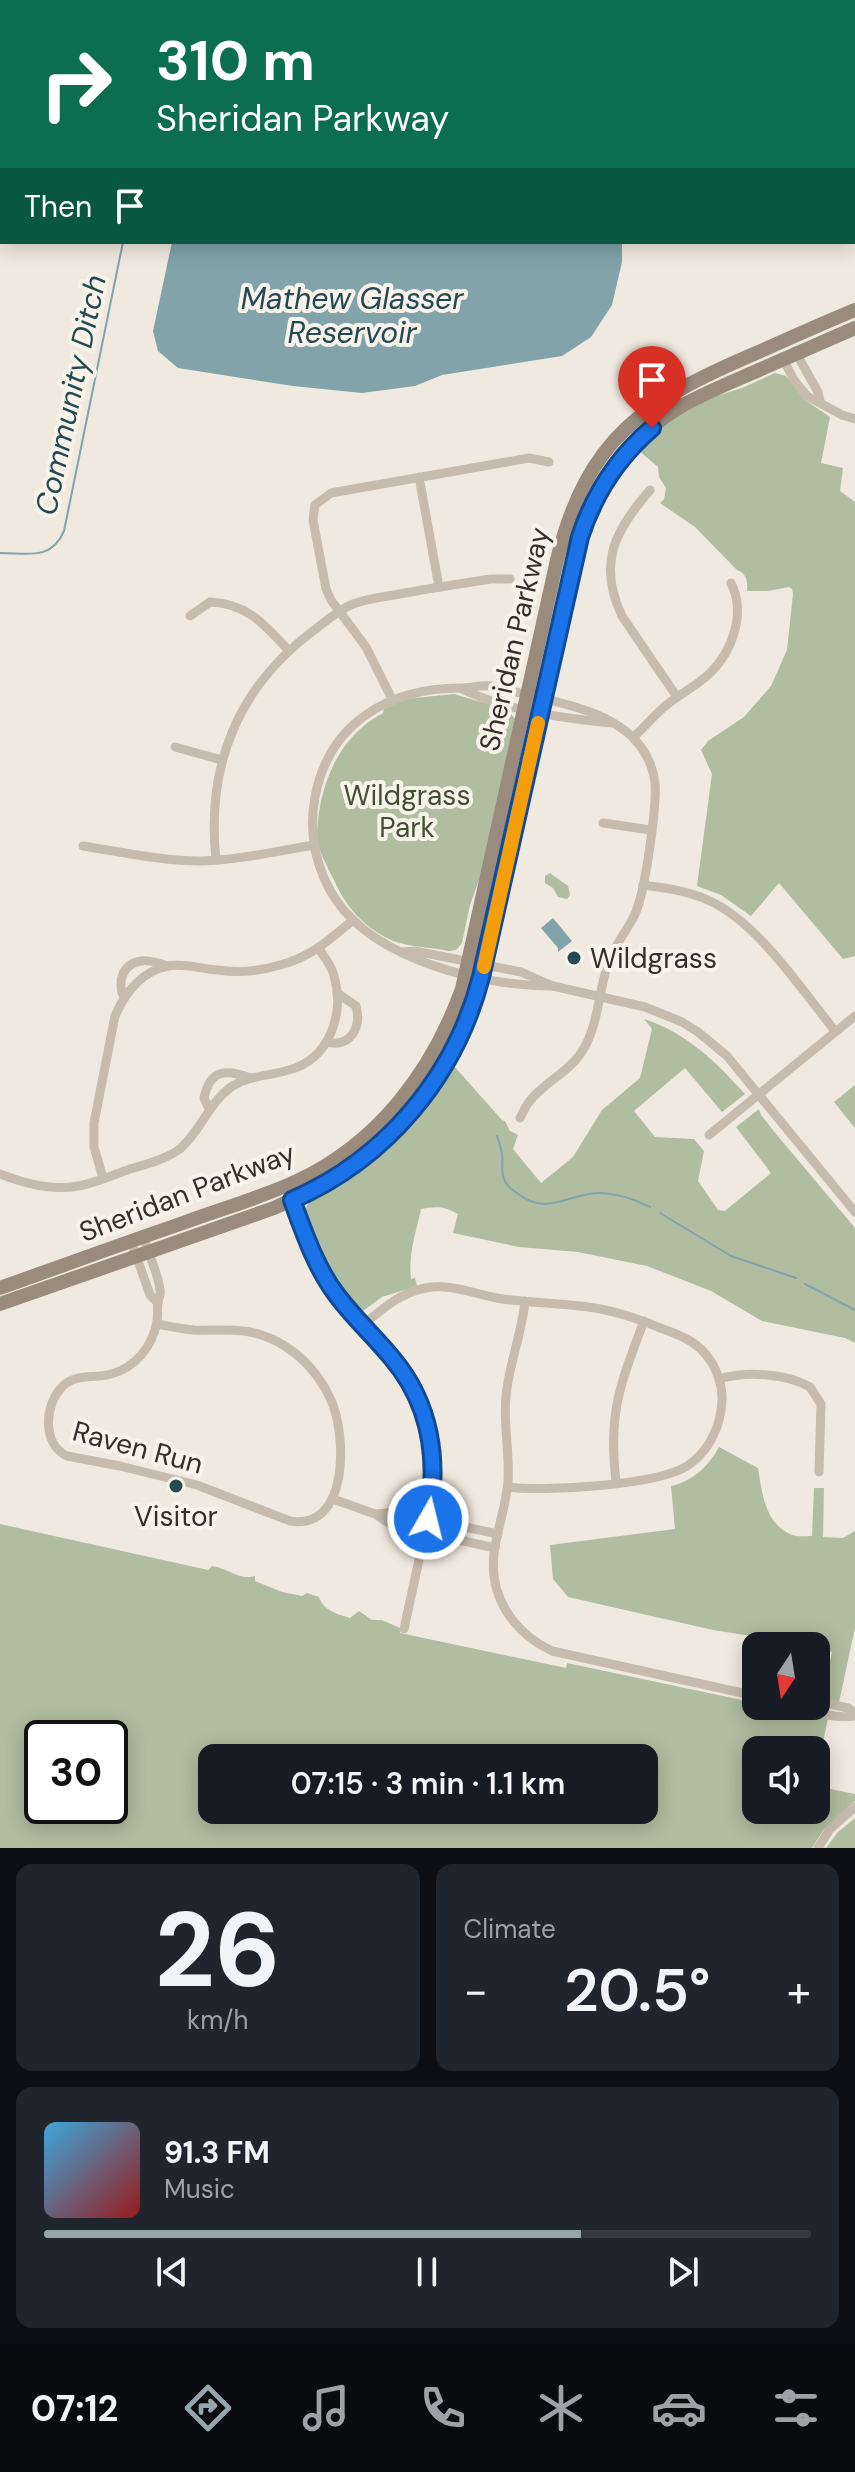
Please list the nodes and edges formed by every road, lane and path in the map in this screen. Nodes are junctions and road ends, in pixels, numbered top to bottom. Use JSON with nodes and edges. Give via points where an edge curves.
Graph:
{"nodes":[{"id":1,"x":855,"y":310,"type":"edge"},
{"id":2,"x":855,"y":328,"type":"edge"},
{"id":3,"x":782,"y":341,"type":"junction"},
{"id":4,"x":790,"y":357,"type":"junction"},
{"id":5,"x":855,"y":419,"type":"edge"},
{"id":6,"x":549,"y":462,"type":"dead end"},
{"id":7,"x":419,"y":477,"type":"junction"},
{"id":8,"x":650,"y":490,"type":"dead end"},
{"id":9,"x":510,"y":579,"type":"dead end"},
{"id":10,"x":731,"y":583,"type":"dead end"},
{"id":11,"x":439,"y":587,"type":"junction"},
{"id":12,"x":339,"y":611,"type":"junction"},
{"id":13,"x":190,"y":616,"type":"dead end"},
{"id":14,"x":289,"y":651,"type":"junction"},
{"id":15,"x":677,"y":697,"type":"junction"},
{"id":16,"x":392,"y":699,"type":"junction"},
{"id":17,"x":526,"y":702,"type":"junction"},
{"id":18,"x":542,"y":705,"type":"junction"},
{"id":19,"x":633,"y":738,"type":"junction"},
{"id":20,"x":175,"y":747,"type":"dead end"},
{"id":21,"x":222,"y":760,"type":"junction"},
{"id":22,"x":603,"y":823,"type":"dead end"},
{"id":23,"x":651,"y":830,"type":"junction"},
{"id":24,"x":314,"y":845,"type":"junction"},
{"id":25,"x":83,"y":846,"type":"dead end"},
{"id":26,"x":216,"y":860,"type":"junction"},
{"id":27,"x":643,"y":885,"type":"junction"},
{"id":28,"x":353,"y":920,"type":"junction"},
{"id":29,"x":319,"y":949,"type":"junction"},
{"id":30,"x":168,"y":966,"type":"junction"},
{"id":31,"x":467,"y":968,"type":"junction"},
{"id":32,"x":483,"y":971,"type":"junction"},
{"id":33,"x":337,"y":993,"type":"junction"},
{"id":34,"x":600,"y":996,"type":"junction"},
{"id":35,"x":124,"y":998,"type":"junction"},
{"id":36,"x":855,"y":1016,"type":"edge"},
{"id":37,"x":835,"y":1031,"type":"junction"},
{"id":38,"x":326,"y":1042,"type":"junction"},
{"id":39,"x":250,"y":1078,"type":"junction"},
{"id":40,"x":758,"y":1094,"type":"junction"},
{"id":41,"x":209,"y":1109,"type":"junction"},
{"id":42,"x":520,"y":1118,"type":"dead end"},
{"id":43,"x":709,"y":1135,"type":"dead end"},
{"id":44,"x":0,"y":1174,"type":"edge"},
{"id":45,"x":103,"y":1178,"type":"junction"},
{"id":46,"x":289,"y":1193,"type":"junction"},
{"id":47,"x":855,"y":1212,"type":"edge"},
{"id":48,"x":137,"y":1239,"type":"junction"},
{"id":49,"x":143,"y":1255,"type":"junction"},
{"id":50,"x":0,"y":1288,"type":"edge"},
{"id":51,"x":525,"y":1301,"type":"junction"},
{"id":52,"x":0,"y":1304,"type":"edge"},
{"id":53,"x":644,"y":1321,"type":"junction"},
{"id":54,"x":157,"y":1324,"type":"junction"},
{"id":55,"x":363,"y":1325,"type":"junction"},
{"id":56,"x":719,"y":1379,"type":"junction"},
{"id":57,"x":819,"y":1472,"type":"dead end"},
{"id":58,"x":616,"y":1482,"type":"junction"},
{"id":59,"x":508,"y":1487,"type":"junction"},
{"id":60,"x":333,"y":1499,"type":"junction"},
{"id":61,"x":426,"y":1525,"type":"junction"},
{"id":62,"x":498,"y":1534,"type":"junction"},
{"id":63,"x":495,"y":1548,"type":"junction"},
{"id":64,"x":404,"y":1629,"type":"dead end"},
{"id":65,"x":742,"y":1693,"type":"edge"},
{"id":66,"x":830,"y":1704,"type":"edge"},
{"id":67,"x":855,"y":1714,"type":"edge"},
{"id":68,"x":830,"y":1715,"type":"edge"},
{"id":69,"x":855,"y":1807,"type":"edge"},
{"id":70,"x":818,"y":1848,"type":"edge"}],
"edges":[{"from":1,"to":3,"type":"main road","name":"Sheridan Parkway"},
{"from":2,"to":4,"type":"main road","name":"Sheridan Parkway"},
{"from":3,"to":4,"type":"street"},
{"from":3,"to":17,"type":"main road","name":"Sheridan Parkway","via":[[671,393],[634,421],[599,460],[566,525]]},
{"from":4,"to":5,"type":"street","via":[[794,380],[807,396]]},
{"from":4,"to":18,"type":"main road","name":"Sheridan Parkway","via":[[673,411],[612,471],[580,537]]},
{"from":6,"to":7,"type":"street","via":[[529,458]]},
{"from":7,"to":11,"type":"street"},
{"from":7,"to":12,"type":"street","via":[[331,493],[315,505],[323,578]]},
{"from":8,"to":15,"type":"street","via":[[621,527],[610,577],[622,616]]},
{"from":9,"to":11,"type":"street"},
{"from":10,"to":15,"type":"street","via":[[738,609],[727,651],[710,673]]},
{"from":11,"to":12,"type":"street","via":[[361,601]]},
{"from":12,"to":14,"type":"street"},
{"from":12,"to":16,"type":"street","via":[[366,647]]},
{"from":13,"to":14,"type":"street","via":[[210,602],[242,608]]},
{"from":14,"to":21,"type":"street","via":[[247,701]]},
{"from":15,"to":19,"type":"street"},
{"from":16,"to":17,"type":"street","via":[[421,690],[489,686]]},
{"from":16,"to":24,"type":"street","via":[[354,724],[327,760],[313,807]]},
{"from":17,"to":18,"type":"street"},
{"from":17,"to":31,"type":"main road","name":"Sheridan Parkway"},
{"from":18,"to":19,"type":"street","via":[[583,708]]},
{"from":18,"to":32,"type":"main road","name":"Sheridan Parkway"},
{"from":19,"to":23,"type":"street","via":[[655,783]]},
{"from":20,"to":21,"type":"street"},
{"from":21,"to":26,"type":"street","via":[[214,802]]},
{"from":22,"to":23,"type":"street"},
{"from":23,"to":27,"type":"street"},
{"from":24,"to":26,"type":"street"},
{"from":24,"to":28,"type":"street","via":[[329,890]]},
{"from":25,"to":26,"type":"street"},
{"from":27,"to":34,"type":"street","via":[[636,912],[607,965]]},
{"from":27,"to":37,"type":"street","via":[[696,895],[737,917]]},
{"from":28,"to":29,"type":"street"},
{"from":28,"to":31,"type":"street","via":[[403,952]]},
{"from":29,"to":30,"type":"street","via":[[281,965],[248,971]]},
{"from":29,"to":33,"type":"street","via":[[334,975]]},
{"from":30,"to":35,"type":"street","via":[[151,972]]},
{"from":30,"to":35,"type":"street","via":[[146,960],[131,965],[119,987]]},
{"from":31,"to":32,"type":"street"},
{"from":31,"to":46,"type":"main road","name":"Sheridan Parkway","via":[[440,1042],[398,1105]]},
{"from":32,"to":34,"type":"street","via":[[521,972],[553,986]]},
{"from":32,"to":46,"type":"main road","name":"Sheridan Parkway","via":[[454,1049],[404,1120],[361,1161],[324,1184]]},
{"from":33,"to":38,"type":"street","via":[[335,1027]]},
{"from":33,"to":38,"type":"street","via":[[356,1006],[358,1024],[349,1039]]},
{"from":34,"to":40,"type":"street","via":[[666,1014],[690,1027],[727,1056]]},
{"from":34,"to":42,"type":"street","via":[[579,1056],[530,1101]]},
{"from":35,"to":45,"type":"street","via":[[115,1016],[94,1123]]},
{"from":36,"to":37,"type":"street"},
{"from":37,"to":40,"type":"street"},
{"from":38,"to":39,"type":"street","via":[[291,1070]]},
{"from":39,"to":41,"type":"street","via":[[223,1093]]},
{"from":39,"to":41,"type":"street","via":[[229,1072],[214,1077],[204,1098]]},
{"from":40,"to":43,"type":"street"},
{"from":40,"to":47,"type":"street"},
{"from":41,"to":45,"type":"street","via":[[172,1153]]},
{"from":44,"to":45,"type":"street","via":[[58,1187]]},
{"from":46,"to":48,"type":"main road","name":"Sheridan Parkway"},
{"from":46,"to":49,"type":"main road","name":"Sheridan Parkway"},
{"from":46,"to":55,"type":"street","via":[[317,1263]]},
{"from":48,"to":49,"type":"street","name":"Raven Run"},
{"from":48,"to":50,"type":"main road","name":"Sheridan Parkway"},
{"from":49,"to":52,"type":"main road","name":"Sheridan Parkway"},
{"from":49,"to":54,"type":"street","name":"Raven Run","via":[[161,1293]]},
{"from":51,"to":53,"type":"street","via":[[596,1308]]},
{"from":51,"to":55,"type":"street","via":[[452,1287],[425,1288],[397,1298]]},
{"from":51,"to":59,"type":"street","via":[[506,1394]]},
{"from":53,"to":56,"type":"street","via":[[692,1342],[709,1358]]},
{"from":53,"to":58,"type":"street","via":[[617,1397],[612,1435]]},
{"from":54,"to":60,"type":"street","via":[[252,1332],[303,1360],[321,1382],[337,1420],[339,1463]]},
{"from":54,"to":60,"type":"street","name":"Raven Run","via":[[149,1345],[131,1365],[111,1374],[79,1377],[61,1389],[48,1429],[55,1448],[67,1456],[197,1485],[290,1521],[319,1517]]},
{"from":55,"to":61,"type":"street","via":[[405,1375],[428,1426],[434,1482]]},
{"from":56,"to":57,"type":"street","via":[[760,1374],[804,1383],[822,1394]]},
{"from":56,"to":58,"type":"street","via":[[721,1412],[711,1440],[696,1459],[666,1476]]},
{"from":58,"to":59,"type":"street","via":[[556,1489]]},
{"from":59,"to":62,"type":"street"},
{"from":60,"to":61,"type":"street","via":[[375,1514],[395,1512]]},
{"from":61,"to":62,"type":"street"},
{"from":61,"to":63,"type":"street"},
{"from":61,"to":64,"type":"street"},
{"from":62,"to":63,"type":"street"},
{"from":63,"to":65,"type":"street","via":[[495,1582],[504,1609],[540,1646]]},
{"from":66,"to":67,"type":"street"},
{"from":67,"to":68,"type":"street"},
{"from":69,"to":70,"type":"street"}]}
